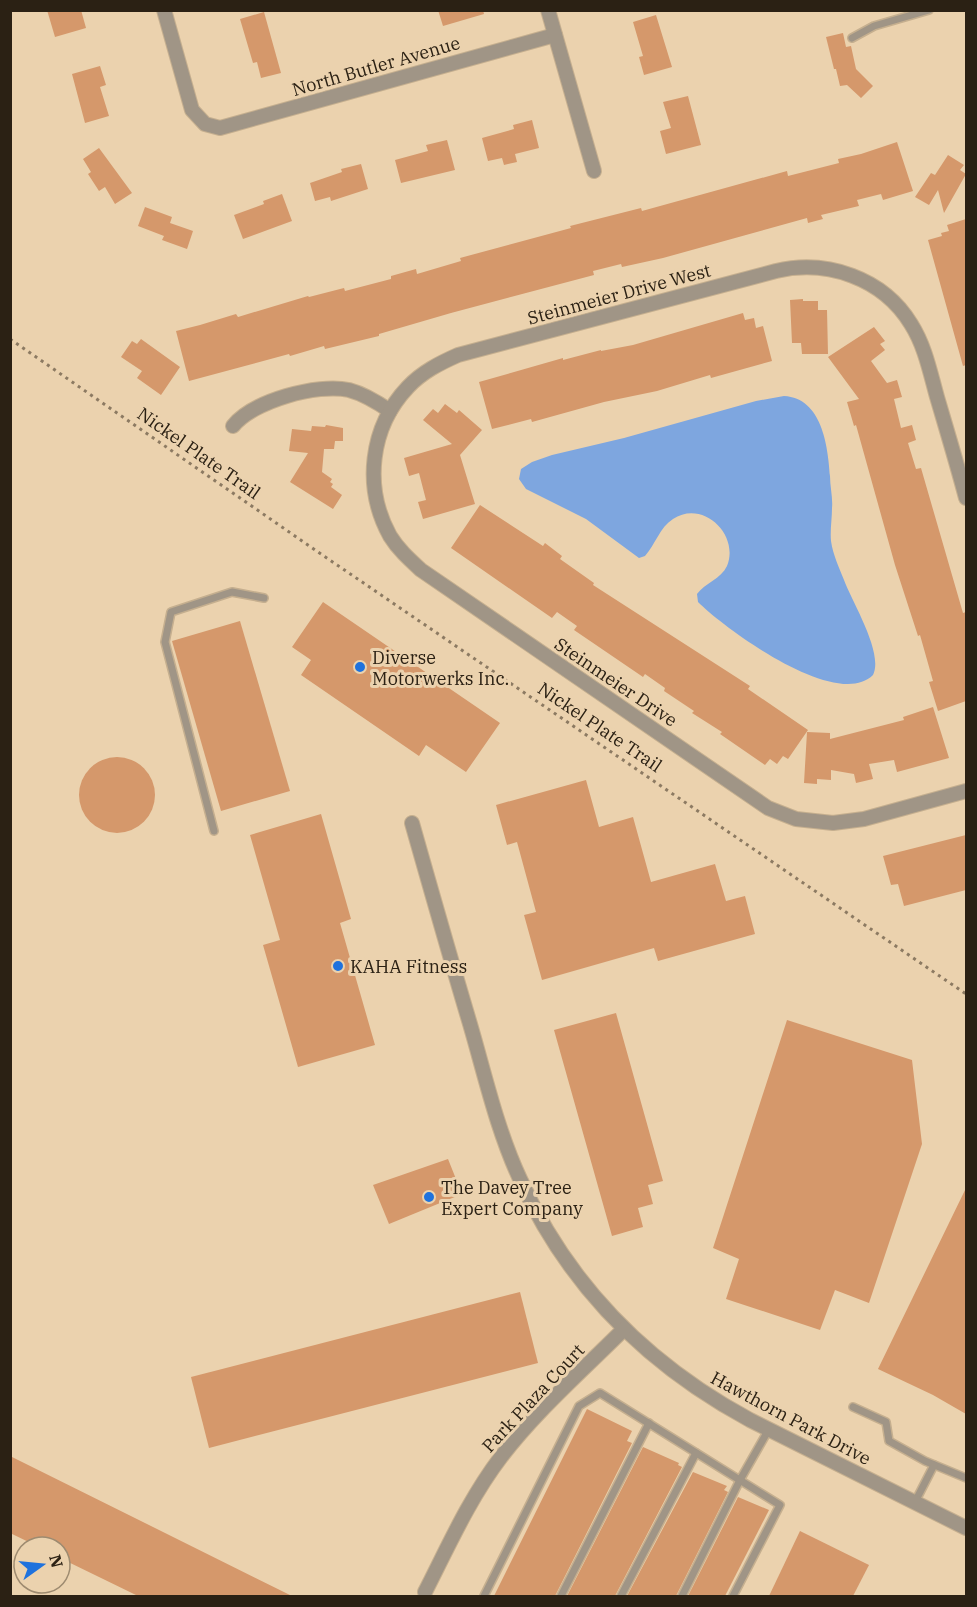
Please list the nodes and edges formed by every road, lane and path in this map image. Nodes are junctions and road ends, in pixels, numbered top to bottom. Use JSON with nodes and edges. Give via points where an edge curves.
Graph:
{"nodes":[{"id":1,"x":164,"y":10,"type":"edge"},
{"id":2,"x":548,"y":10,"type":"edge"},
{"id":3,"x":929,"y":10,"type":"edge"},
{"id":4,"x":555,"y":35,"type":"junction"},
{"id":5,"x":852,"y":38,"type":"dead end"},
{"id":6,"x":594,"y":171,"type":"dead end"},
{"id":7,"x":10,"y":339,"type":"edge"},
{"id":8,"x":390,"y":411,"type":"junction"},
{"id":9,"x":233,"y":426,"type":"dead end"},
{"id":10,"x":966,"y":498,"type":"edge"},
{"id":11,"x":264,"y":598,"type":"dead end"},
{"id":12,"x":966,"y":791,"type":"edge"},
{"id":13,"x":412,"y":824,"type":"dead end"},
{"id":14,"x":214,"y":831,"type":"dead end"},
{"id":15,"x":966,"y":994,"type":"edge"},
{"id":16,"x":624,"y":1329,"type":"junction"},
{"id":17,"x":853,"y":1407,"type":"dead end"},
{"id":18,"x":649,"y":1424,"type":"junction"},
{"id":19,"x":769,"y":1429,"type":"junction"},
{"id":20,"x":696,"y":1453,"type":"junction"},
{"id":21,"x":934,"y":1465,"type":"junction"},
{"id":22,"x":966,"y":1478,"type":"edge"},
{"id":23,"x":740,"y":1480,"type":"junction"},
{"id":24,"x":915,"y":1502,"type":"junction"},
{"id":25,"x":966,"y":1528,"type":"edge"},
{"id":26,"x":424,"y":1593,"type":"dead end"},
{"id":27,"x":484,"y":1596,"type":"edge"},
{"id":28,"x":561,"y":1596,"type":"edge"},
{"id":29,"x":621,"y":1596,"type":"edge"},
{"id":30,"x":682,"y":1596,"type":"edge"},
{"id":31,"x":733,"y":1596,"type":"edge"}],
"edges":[{"from":1,"to":4,"type":"street","name":"North Butler Avenue","via":[[192,110],[205,124],[214,127]]},
{"from":2,"to":4,"type":"street"},
{"from":3,"to":5,"type":"lane","via":[[874,26]]},
{"from":4,"to":6,"type":"street"},
{"from":7,"to":15,"type":"path","name":"Nickel Plate Trail"},
{"from":8,"to":9,"type":"street","via":[[364,395],[325,389],[257,406]]},
{"from":8,"to":10,"type":"street","name":"Steinmeier Drive West","via":[[419,377],[458,356],[776,271],[799,267],[829,269],[874,287],[888,297],[913,327],[926,355]]},
{"from":8,"to":12,"type":"street","name":"Steinmeier Drive","via":[[375,448],[373,478],[378,508],[404,554],[421,570],[762,804],[796,819],[833,823],[864,819]]},
{"from":11,"to":14,"type":"lane","via":[[232,592],[171,612],[165,642]]},
{"from":13,"to":16,"type":"street","name":"Hawthorn Park Drive","via":[[496,1114],[519,1176],[559,1250],[589,1293]]},
{"from":16,"to":19,"type":"street","name":"Hawthorn Park Drive","via":[[696,1388]]},
{"from":16,"to":26,"type":"street","name":"Park Plaza Court","via":[[501,1458],[474,1497]]},
{"from":17,"to":21,"type":"lane","via":[[886,1422],[889,1441]]},
{"from":18,"to":20,"type":"lane"},
{"from":18,"to":27,"type":"lane","via":[[600,1393],[579,1406]]},
{"from":18,"to":28,"type":"lane"},
{"from":19,"to":23,"type":"lane"},
{"from":19,"to":24,"type":"street","name":"Hawthorn Park Drive"},
{"from":20,"to":23,"type":"lane"},
{"from":20,"to":29,"type":"lane"},
{"from":21,"to":22,"type":"lane"},
{"from":21,"to":24,"type":"lane"},
{"from":23,"to":30,"type":"lane"},
{"from":23,"to":31,"type":"lane","via":[[780,1505]]},
{"from":24,"to":25,"type":"street","name":"Hawthorn Park Drive"}]}
